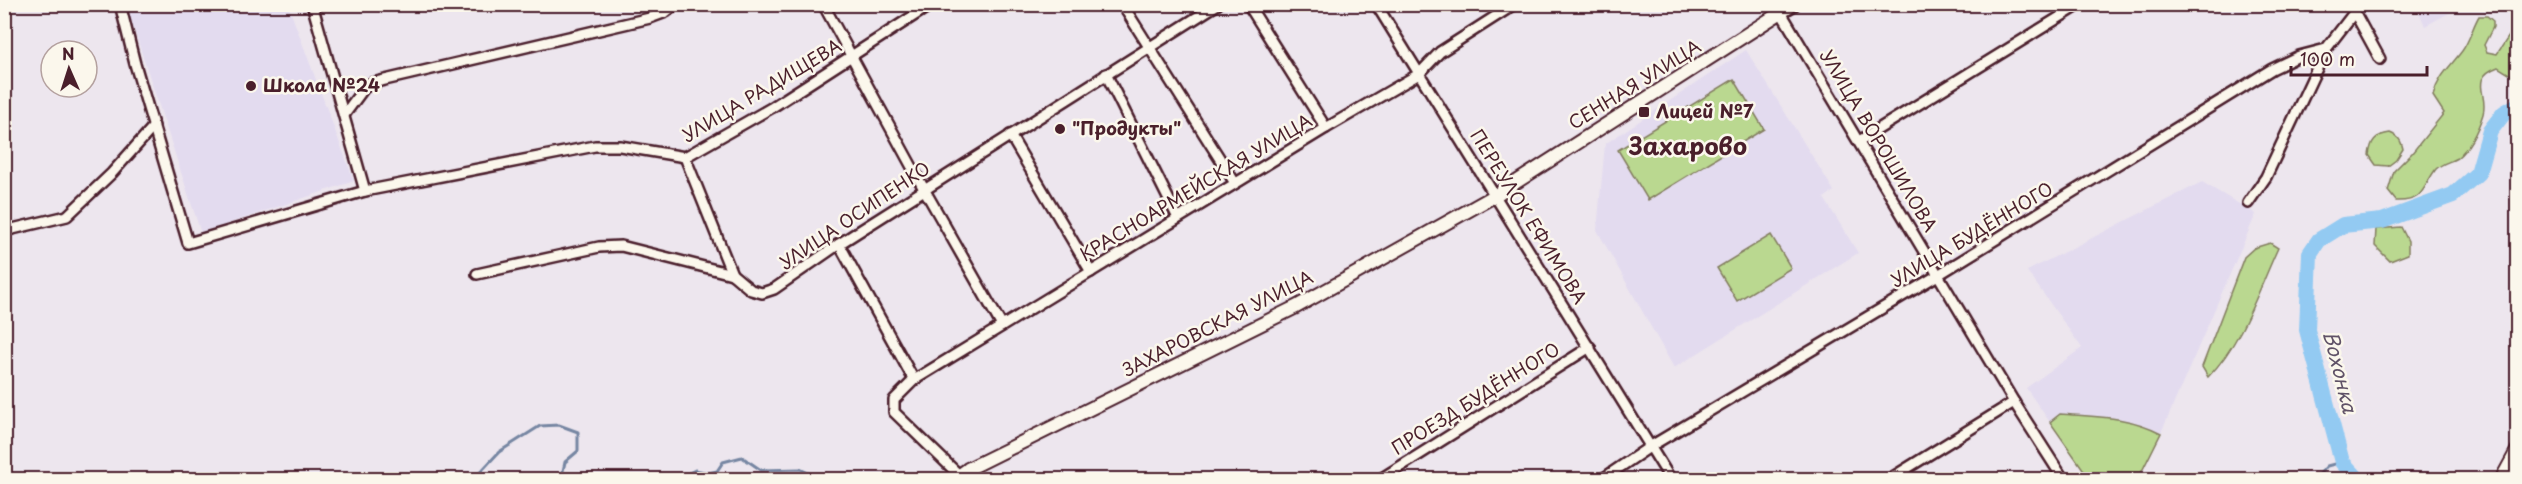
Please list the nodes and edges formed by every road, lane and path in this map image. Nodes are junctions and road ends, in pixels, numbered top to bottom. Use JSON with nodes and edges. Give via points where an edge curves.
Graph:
{"nodes":[{"id":1,"x":120,"y":4,"type":"edge"},
{"id":2,"x":312,"y":4,"type":"edge"},
{"id":3,"x":676,"y":4,"type":"edge"},
{"id":4,"x":823,"y":4,"type":"edge"},
{"id":5,"x":932,"y":4,"type":"edge"},
{"id":6,"x":1122,"y":4,"type":"edge"},
{"id":7,"x":1218,"y":4,"type":"edge"},
{"id":8,"x":1248,"y":4,"type":"edge"},
{"id":9,"x":1376,"y":4,"type":"edge"},
{"id":10,"x":1515,"y":4,"type":"edge"},
{"id":11,"x":1794,"y":4,"type":"edge"},
{"id":12,"x":2081,"y":4,"type":"edge"},
{"id":13,"x":1778,"y":9,"type":"edge"},
{"id":14,"x":2352,"y":9,"type":"edge"},
{"id":15,"x":1149,"y":47,"type":"junction"},
{"id":16,"x":2326,"y":49,"type":"junction"},
{"id":17,"x":850,"y":56,"type":"junction"},
{"id":18,"x":2380,"y":59,"type":"dead end"},
{"id":19,"x":1106,"y":74,"type":"junction"},
{"id":20,"x":1419,"y":74,"type":"junction"},
{"id":21,"x":344,"y":115,"type":"junction"},
{"id":22,"x":154,"y":126,"type":"junction"},
{"id":23,"x":1326,"y":128,"type":"junction"},
{"id":24,"x":1010,"y":135,"type":"junction"},
{"id":25,"x":1859,"y":141,"type":"junction"},
{"id":26,"x":685,"y":157,"type":"junction"},
{"id":27,"x":1235,"y":183,"type":"junction"},
{"id":28,"x":924,"y":189,"type":"junction"},
{"id":29,"x":365,"y":191,"type":"junction"},
{"id":30,"x":1496,"y":195,"type":"junction"},
{"id":31,"x":2248,"y":203,"type":"dead end"},
{"id":32,"x":1178,"y":218,"type":"junction"},
{"id":33,"x":4,"y":231,"type":"edge"},
{"id":34,"x":839,"y":243,"type":"junction"},
{"id":35,"x":1090,"y":272,"type":"junction"},
{"id":36,"x":477,"y":274,"type":"dead end"},
{"id":37,"x":732,"y":274,"type":"junction"},
{"id":38,"x":1938,"y":275,"type":"junction"},
{"id":39,"x":1002,"y":326,"type":"junction"},
{"id":40,"x":1590,"y":347,"type":"junction"},
{"id":41,"x":914,"y":380,"type":"junction"},
{"id":42,"x":2014,"y":402,"type":"junction"},
{"id":43,"x":1651,"y":446,"type":"junction"},
{"id":44,"x":2517,"y":449,"type":"edge"},
{"id":45,"x":956,"y":477,"type":"edge"},
{"id":46,"x":1379,"y":480,"type":"edge"},
{"id":47,"x":1601,"y":480,"type":"edge"},
{"id":48,"x":1671,"y":480,"type":"edge"},
{"id":49,"x":1888,"y":480,"type":"edge"},
{"id":50,"x":2064,"y":480,"type":"edge"},
{"id":51,"x":2501,"y":480,"type":"edge"}],
"edges":[{"from":1,"to":22,"type":"street"},
{"from":2,"to":21,"type":"street"},
{"from":3,"to":21,"type":"street","via":[[650,18],[372,83]]},
{"from":4,"to":17,"type":"street"},
{"from":5,"to":17,"type":"street","name":"УЛИЦА РАДИЩЕВА"},
{"from":6,"to":15,"type":"street"},
{"from":7,"to":15,"type":"street","name":"УЛИЦА ОСИПЕНКО"},
{"from":8,"to":23,"type":"street"},
{"from":9,"to":20,"type":"street","name":"ПЕРЕУЛОК ЕФИМОВА"},
{"from":10,"to":20,"type":"street","name":"КРАСНОАРМЕЙСКАЯ УЛИЦА","via":[[1440,52]]},
{"from":11,"to":13,"type":"street","name":"СЕННАЯ УЛИЦА"},
{"from":12,"to":25,"type":"street"},
{"from":13,"to":25,"type":"street","name":"УЛИЦА ВОРОШИЛОВА"},
{"from":13,"to":30,"type":"street","name":"СЕННАЯ УЛИЦА"},
{"from":14,"to":16,"type":"street"},
{"from":14,"to":18,"type":"street"},
{"from":15,"to":19,"type":"street","name":"УЛИЦА ОСИПЕНКО"},
{"from":15,"to":27,"type":"street"},
{"from":16,"to":31,"type":"street","via":[[2266,177]]},
{"from":16,"to":38,"type":"street","name":"УЛИЦА БУДЁННОГО","via":[[2272,69]]},
{"from":17,"to":26,"type":"street","name":"УЛИЦА РАДИЩЕВА","via":[[771,108]]},
{"from":17,"to":28,"type":"street"},
{"from":19,"to":24,"type":"street","name":"УЛИЦА ОСИПЕНКО"},
{"from":19,"to":32,"type":"street"},
{"from":20,"to":23,"type":"street","name":"КРАСНОАРМЕЙСКАЯ УЛИЦА"},
{"from":20,"to":30,"type":"street","name":"ПЕРЕУЛОК ЕФИМОВА"},
{"from":21,"to":29,"type":"street"},
{"from":22,"to":29,"type":"street","via":[[188,243]]},
{"from":22,"to":33,"type":"street","via":[[67,216]]},
{"from":23,"to":27,"type":"street","name":"КРАСНОАРМЕЙСКАЯ УЛИЦА"},
{"from":24,"to":28,"type":"street","name":"УЛИЦА ОСИПЕНКО"},
{"from":24,"to":35,"type":"street"},
{"from":25,"to":38,"type":"street","name":"УЛИЦА ВОРОШИЛОВА"},
{"from":26,"to":29,"type":"street","via":[[620,146],[595,146]]},
{"from":26,"to":37,"type":"street","name":"УЛИЦА РАДИЩЕВА"},
{"from":27,"to":32,"type":"street","name":"КРАСНОАРМЕЙСКАЯ УЛИЦА"},
{"from":28,"to":34,"type":"street","name":"УЛИЦА ОСИПЕНКО"},
{"from":28,"to":39,"type":"street"},
{"from":30,"to":40,"type":"street","name":"ПЕРЕУЛОК ЕФИМОВА"},
{"from":30,"to":45,"type":"street","name":"ЗАХАРОВСКАЯ УЛИЦА","via":[[1296,307]]},
{"from":32,"to":35,"type":"street","name":"КРАСНОАРМЕЙСКАЯ УЛИЦА"},
{"from":34,"to":37,"type":"street","name":"УЛИЦА ОСИПЕНКО","via":[[774,289],[762,293],[751,290]]},
{"from":34,"to":41,"type":"street"},
{"from":35,"to":39,"type":"street","name":"КРАСНОАРМЕЙСКАЯ УЛИЦА"},
{"from":36,"to":37,"type":"street","name":"УЛИЦА ОСИПЕНКО","via":[[599,247],[621,246]]},
{"from":38,"to":42,"type":"street","name":"УЛИЦА ВОРОШИЛОВА"},
{"from":38,"to":43,"type":"street","name":"УЛИЦА БУДЁННОГО"},
{"from":39,"to":41,"type":"street","name":"КРАСНОАРМЕЙСКАЯ УЛИЦА"},
{"from":40,"to":43,"type":"street","name":"ПЕРЕУЛОК ЕФИМОВА"},
{"from":40,"to":46,"type":"street","name":"ПРОЕЗД БУДЁННОГО"},
{"from":41,"to":45,"type":"street","name":"КРАСНОАРМЕЙСКАЯ УЛИЦА","via":[[894,400],[894,412]]},
{"from":42,"to":49,"type":"street"},
{"from":42,"to":50,"type":"street","name":"УЛИЦА ВОРОШИЛОВА"},
{"from":43,"to":47,"type":"street","name":"УЛИЦА БУДЁННОГО"},
{"from":43,"to":48,"type":"street","name":"ПЕРЕУЛОК ЕФИМОВА"},
{"from":44,"to":51,"type":"street"}]}
